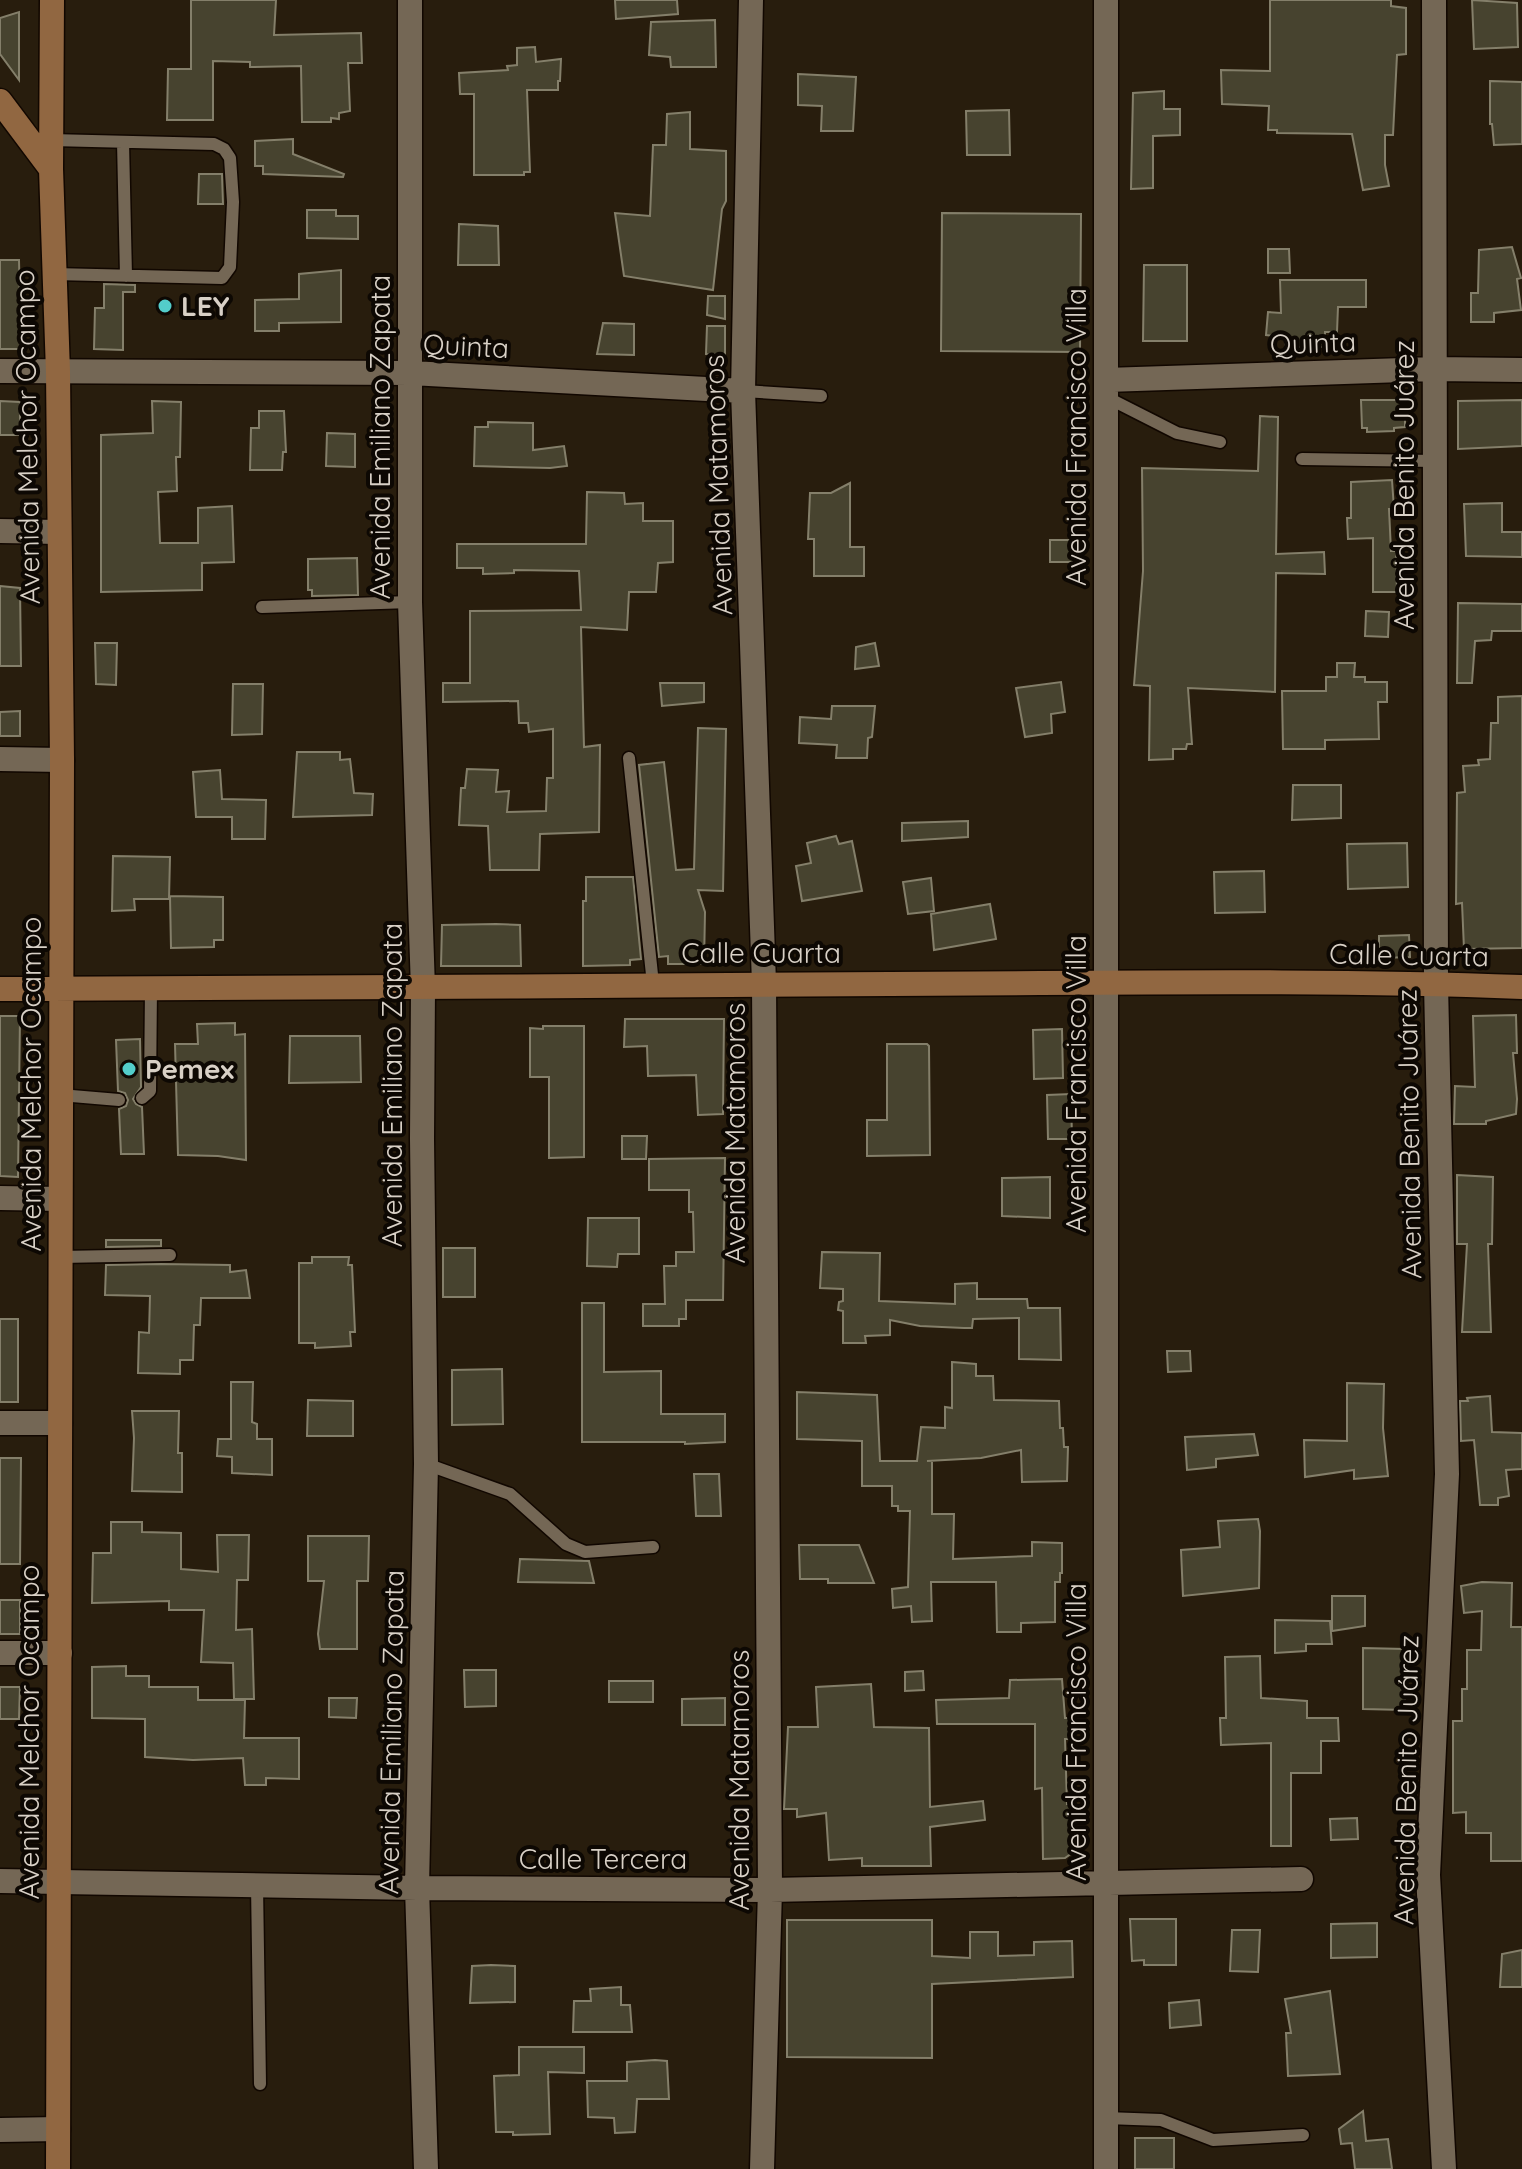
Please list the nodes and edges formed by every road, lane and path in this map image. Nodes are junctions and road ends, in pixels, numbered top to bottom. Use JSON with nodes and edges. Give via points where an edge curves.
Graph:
{"nodes":[{"id":1,"x":52,"y":0,"type":"edge"},
{"id":2,"x":410,"y":0,"type":"edge"},
{"id":3,"x":751,"y":0,"type":"edge"},
{"id":4,"x":1106,"y":0,"type":"edge"},
{"id":5,"x":1434,"y":0,"type":"edge"},
{"id":6,"x":0,"y":101,"type":"edge"},
{"id":7,"x":51,"y":140,"type":"junction"},
{"id":8,"x":123,"y":142,"type":"junction"},
{"id":9,"x":51,"y":169,"type":"junction"},
{"id":10,"x":54,"y":274,"type":"junction"},
{"id":11,"x":126,"y":276,"type":"junction"},
{"id":12,"x":1433,"y":369,"type":"junction"},
{"id":13,"x":1522,"y":370,"type":"edge"},
{"id":14,"x":0,"y":371,"type":"edge"},
{"id":15,"x":58,"y":372,"type":"junction"},
{"id":16,"x":411,"y":373,"type":"junction"},
{"id":17,"x":1106,"y":389,"type":"junction"},
{"id":18,"x":743,"y":391,"type":"junction"},
{"id":19,"x":821,"y":396,"type":"dead end"},
{"id":20,"x":1220,"y":442,"type":"dead end"},
{"id":21,"x":1302,"y":459,"type":"dead end"},
{"id":22,"x":1434,"y":461,"type":"junction"},
{"id":23,"x":0,"y":531,"type":"edge"},
{"id":24,"x":59,"y":532,"type":"junction"},
{"id":25,"x":410,"y":602,"type":"junction"},
{"id":26,"x":262,"y":607,"type":"dead end"},
{"id":27,"x":629,"y":758,"type":"dead end"},
{"id":28,"x":0,"y":759,"type":"edge"},
{"id":29,"x":62,"y":760,"type":"junction"},
{"id":30,"x":764,"y":983,"type":"junction"},
{"id":31,"x":1106,"y":983,"type":"junction"},
{"id":32,"x":653,"y":984,"type":"junction"},
{"id":33,"x":1436,"y":984,"type":"junction"},
{"id":34,"x":1522,"y":987,"type":"edge"},
{"id":35,"x":151,"y":988,"type":"junction"},
{"id":36,"x":0,"y":989,"type":"edge"},
{"id":37,"x":61,"y":989,"type":"junction"},
{"id":38,"x":423,"y":989,"type":"junction"},
{"id":39,"x":60,"y":1095,"type":"junction"},
{"id":40,"x":142,"y":1098,"type":"dead end"},
{"id":41,"x":119,"y":1100,"type":"dead end"},
{"id":42,"x":0,"y":1198,"type":"edge"},
{"id":43,"x":60,"y":1199,"type":"junction"},
{"id":44,"x":170,"y":1255,"type":"dead end"},
{"id":45,"x":60,"y":1257,"type":"junction"},
{"id":46,"x":0,"y":1423,"type":"edge"},
{"id":47,"x":60,"y":1423,"type":"junction"},
{"id":48,"x":426,"y":1464,"type":"junction"},
{"id":49,"x":653,"y":1547,"type":"dead end"},
{"id":50,"x":0,"y":1653,"type":"edge"},
{"id":51,"x":60,"y":1653,"type":"junction"},
{"id":52,"x":1301,"y":1879,"type":"dead end"},
{"id":53,"x":0,"y":1881,"type":"edge"},
{"id":54,"x":58,"y":1881,"type":"junction"},
{"id":55,"x":1106,"y":1883,"type":"junction"},
{"id":56,"x":257,"y":1885,"type":"junction"},
{"id":57,"x":417,"y":1888,"type":"junction"},
{"id":58,"x":770,"y":1890,"type":"junction"},
{"id":59,"x":260,"y":2084,"type":"dead end"},
{"id":60,"x":1106,"y":2118,"type":"junction"},
{"id":61,"x":58,"y":2129,"type":"junction"},
{"id":62,"x":0,"y":2130,"type":"edge"},
{"id":63,"x":1303,"y":2135,"type":"dead end"},
{"id":64,"x":58,"y":2169,"type":"edge"},
{"id":65,"x":426,"y":2169,"type":"edge"},
{"id":66,"x":762,"y":2169,"type":"edge"},
{"id":67,"x":1106,"y":2169,"type":"edge"},
{"id":68,"x":1444,"y":2169,"type":"edge"}],
"edges":[{"from":1,"to":7,"type":"main road","name":"Avenida Melchor Ocampo"},
{"from":2,"to":16,"type":"street","name":"Avenida Emiliano Zapata"},
{"from":3,"to":18,"type":"street","name":"Avenida Matamoros"},
{"from":4,"to":17,"type":"street","name":"Avenida Francisco Villa"},
{"from":5,"to":12,"type":"street","name":"Avenida Benito Juárez"},
{"from":6,"to":9,"type":"main road"},
{"from":7,"to":8,"type":"lane"},
{"from":7,"to":9,"type":"main road","name":"Avenida Melchor Ocampo"},
{"from":8,"to":11,"type":"lane"},
{"from":8,"to":11,"type":"lane","via":[[214,144],[224,149],[230,158],[233,202],[230,267],[222,278]]},
{"from":9,"to":10,"type":"main road","name":"Avenida Melchor Ocampo"},
{"from":10,"to":11,"type":"lane"},
{"from":10,"to":15,"type":"main road","name":"Avenida Melchor Ocampo"},
{"from":12,"to":13,"type":"street","name":"Quinta"},
{"from":12,"to":17,"type":"street","name":"Quinta"},
{"from":12,"to":22,"type":"street","name":"Avenida Benito Juárez"},
{"from":14,"to":15,"type":"street","name":"Quinta"},
{"from":15,"to":16,"type":"street","name":"Quinta"},
{"from":15,"to":24,"type":"main road","name":"Avenida Melchor Ocampo"},
{"from":16,"to":18,"type":"street","name":"Quinta"},
{"from":16,"to":25,"type":"street","name":"Avenida Emiliano Zapata"},
{"from":17,"to":20,"type":"lane","via":[[1177,433]]},
{"from":17,"to":31,"type":"street","name":"Avenida Francisco Villa"},
{"from":18,"to":19,"type":"lane","name":"Quinta"},
{"from":18,"to":30,"type":"street","name":"Avenida Matamoros"},
{"from":21,"to":22,"type":"lane"},
{"from":22,"to":33,"type":"street","name":"Avenida Benito Juárez"},
{"from":23,"to":24,"type":"street"},
{"from":24,"to":29,"type":"main road","name":"Avenida Melchor Ocampo"},
{"from":25,"to":26,"type":"lane"},
{"from":25,"to":38,"type":"street","name":"Avenida Emiliano Zapata"},
{"from":27,"to":32,"type":"lane"},
{"from":28,"to":29,"type":"street"},
{"from":29,"to":37,"type":"main road","name":"Avenida Melchor Ocampo"},
{"from":30,"to":31,"type":"main road","name":"Calle Cuarta"},
{"from":30,"to":32,"type":"main road","name":"Calle Cuarta"},
{"from":30,"to":58,"type":"street","name":"Avenida Matamoros"},
{"from":31,"to":33,"type":"main road","name":"Calle Cuarta"},
{"from":31,"to":55,"type":"street","name":"Avenida Francisco Villa"},
{"from":32,"to":38,"type":"main road","name":"Calle Cuarta"},
{"from":33,"to":34,"type":"main road","name":"Calle Cuarta"},
{"from":33,"to":68,"type":"street","name":"Avenida Benito Juárez","via":[[1447,1474],[1428,1875]]},
{"from":35,"to":37,"type":"main road","name":"Calle Cuarta"},
{"from":35,"to":38,"type":"main road","name":"Calle Cuarta"},
{"from":35,"to":40,"type":"lane","via":[[150,1091]]},
{"from":36,"to":37,"type":"main road","name":"Calle Cuarta"},
{"from":37,"to":39,"type":"main road","name":"Avenida Melchor Ocampo"},
{"from":38,"to":48,"type":"street","name":"Avenida Emiliano Zapata"},
{"from":39,"to":41,"type":"lane"},
{"from":39,"to":43,"type":"main road","name":"Avenida Melchor Ocampo"},
{"from":42,"to":43,"type":"street"},
{"from":43,"to":45,"type":"main road","name":"Avenida Melchor Ocampo"},
{"from":44,"to":45,"type":"lane"},
{"from":45,"to":47,"type":"main road","name":"Avenida Melchor Ocampo"},
{"from":46,"to":47,"type":"street"},
{"from":47,"to":51,"type":"main road","name":"Avenida Melchor Ocampo"},
{"from":48,"to":49,"type":"lane","via":[[510,1494],[566,1544],[585,1552]]},
{"from":48,"to":57,"type":"street","name":"Avenida Emiliano Zapata"},
{"from":50,"to":51,"type":"street"},
{"from":51,"to":54,"type":"main road","name":"Avenida Melchor Ocampo"},
{"from":52,"to":55,"type":"street","name":"Calle Tercera"},
{"from":53,"to":54,"type":"street","name":"Calle Tercera"},
{"from":54,"to":56,"type":"street","name":"Calle Tercera"},
{"from":54,"to":61,"type":"main road","name":"Avenida Melchor Ocampo"},
{"from":55,"to":58,"type":"street","name":"Calle Tercera"},
{"from":55,"to":60,"type":"street","name":"Avenida Francisco Villa"},
{"from":56,"to":57,"type":"street","name":"Calle Tercera"},
{"from":56,"to":59,"type":"lane"},
{"from":57,"to":58,"type":"street","name":"Calle Tercera"},
{"from":57,"to":65,"type":"street","name":"Avenida Emiliano Zapata"},
{"from":58,"to":66,"type":"street","name":"Avenida Matamoros"},
{"from":60,"to":63,"type":"lane","via":[[1161,2120],[1213,2140]]},
{"from":60,"to":67,"type":"street","name":"Avenida Francisco Villa"},
{"from":61,"to":62,"type":"street"},
{"from":61,"to":64,"type":"main road","name":"Avenida Melchor Ocampo"}]}
